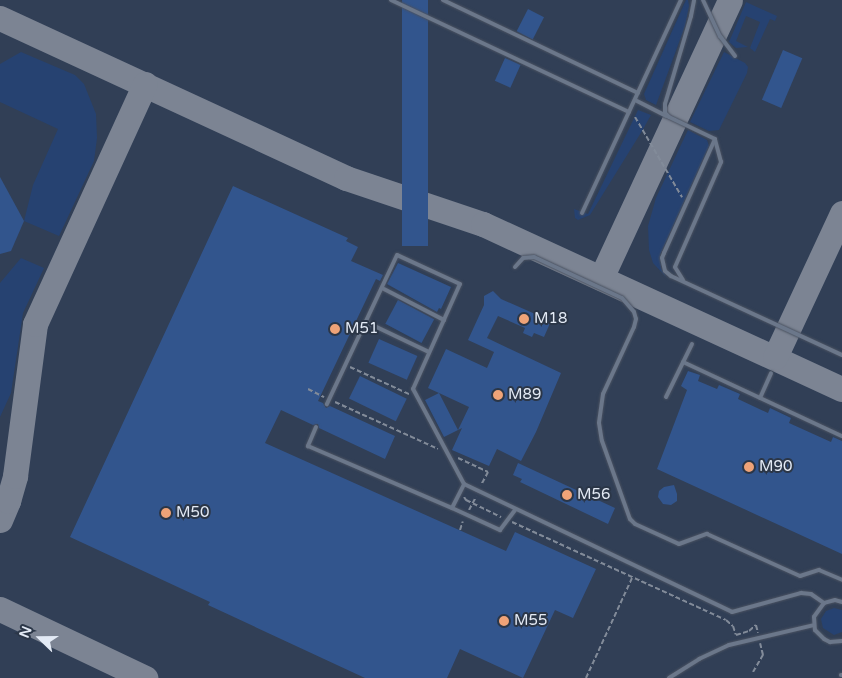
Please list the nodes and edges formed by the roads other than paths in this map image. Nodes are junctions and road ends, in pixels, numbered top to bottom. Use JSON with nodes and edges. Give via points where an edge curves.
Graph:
{"nodes":[{"id":1,"x":391,"y":0,"type":"edge"},
{"id":2,"x":443,"y":0,"type":"edge"},
{"id":3,"x":681,"y":0,"type":"edge"},
{"id":4,"x":694,"y":0,"type":"edge"},
{"id":5,"x":704,"y":0,"type":"edge"},
{"id":6,"x":736,"y":56,"type":"dead end"},
{"id":7,"x":638,"y":93,"type":"junction"},
{"id":8,"x":635,"y":100,"type":"junction"},
{"id":9,"x":629,"y":112,"type":"junction"},
{"id":10,"x":668,"y":117,"type":"junction"},
{"id":11,"x":715,"y":139,"type":"junction"},
{"id":12,"x":582,"y":213,"type":"dead end"},
{"id":13,"x":515,"y":267,"type":"dead end"},
{"id":14,"x":685,"y":282,"type":"junction"},
{"id":15,"x":382,"y":288,"type":"junction"},
{"id":16,"x":444,"y":320,"type":"junction"},
{"id":17,"x":366,"y":322,"type":"junction"},
{"id":18,"x":692,"y":344,"type":"dead end"},
{"id":19,"x":429,"y":352,"type":"junction"},
{"id":20,"x":842,"y":356,"type":"edge"},
{"id":21,"x":683,"y":362,"type":"junction"},
{"id":22,"x":771,"y":373,"type":"dead end"},
{"id":23,"x":666,"y":397,"type":"dead end"},
{"id":24,"x":760,"y":398,"type":"junction"},
{"id":25,"x":327,"y":404,"type":"dead end"},
{"id":26,"x":316,"y":427,"type":"dead end"},
{"id":27,"x":842,"y":436,"type":"edge"},
{"id":28,"x":464,"y":484,"type":"junction"},
{"id":29,"x":452,"y":508,"type":"junction"},
{"id":30,"x":514,"y":510,"type":"junction"},
{"id":31,"x":842,"y":580,"type":"edge"},
{"id":32,"x":842,"y":600,"type":"edge"},
{"id":33,"x":824,"y":603,"type":"junction"},
{"id":34,"x":814,"y":625,"type":"junction"},
{"id":35,"x":842,"y":641,"type":"edge"},
{"id":36,"x":669,"y":678,"type":"edge"}],
"edges":[{"from":1,"to":9,"type":"lane"},
{"from":2,"to":7,"type":"lane"},
{"from":3,"to":7,"type":"lane"},
{"from":4,"to":10,"type":"lane","via":[[665,104]]},
{"from":5,"to":6,"type":"lane","via":[[720,36]]},
{"from":7,"to":8,"type":"lane"},
{"from":8,"to":9,"type":"lane"},
{"from":8,"to":10,"type":"lane"},
{"from":9,"to":12,"type":"lane"},
{"from":10,"to":11,"type":"lane"},
{"from":11,"to":14,"type":"lane","via":[[720,169],[675,267]]},
{"from":11,"to":14,"type":"lane","via":[[662,258],[665,271]]},
{"from":13,"to":31,"type":"lane","via":[[523,258],[534,257],[622,298],[634,312],[634,327],[601,402],[599,423],[602,441],[630,519],[635,524],[678,544],[707,534],[800,576],[819,570]]},
{"from":14,"to":20,"type":"lane"},
{"from":15,"to":16,"type":"lane"},
{"from":15,"to":16,"type":"lane","via":[[397,255],[460,284]]},
{"from":15,"to":17,"type":"lane"},
{"from":16,"to":19,"type":"lane"},
{"from":17,"to":19,"type":"lane"},
{"from":17,"to":25,"type":"lane"},
{"from":18,"to":21,"type":"lane"},
{"from":19,"to":28,"type":"lane","via":[[413,389]]},
{"from":21,"to":23,"type":"lane"},
{"from":21,"to":24,"type":"lane"},
{"from":22,"to":24,"type":"lane"},
{"from":24,"to":27,"type":"lane"},
{"from":26,"to":29,"type":"lane","via":[[308,446]]},
{"from":28,"to":29,"type":"lane"},
{"from":28,"to":30,"type":"lane"},
{"from":29,"to":30,"type":"lane","via":[[500,530]]},
{"from":30,"to":33,"type":"lane","via":[[732,612],[801,593],[811,594]]},
{"from":32,"to":33,"type":"lane"},
{"from":33,"to":34,"type":"lane","via":[[816,612]]},
{"from":34,"to":35,"type":"lane","via":[[824,639]]},
{"from":34,"to":36,"type":"lane","via":[[759,636],[713,652]]}]}
